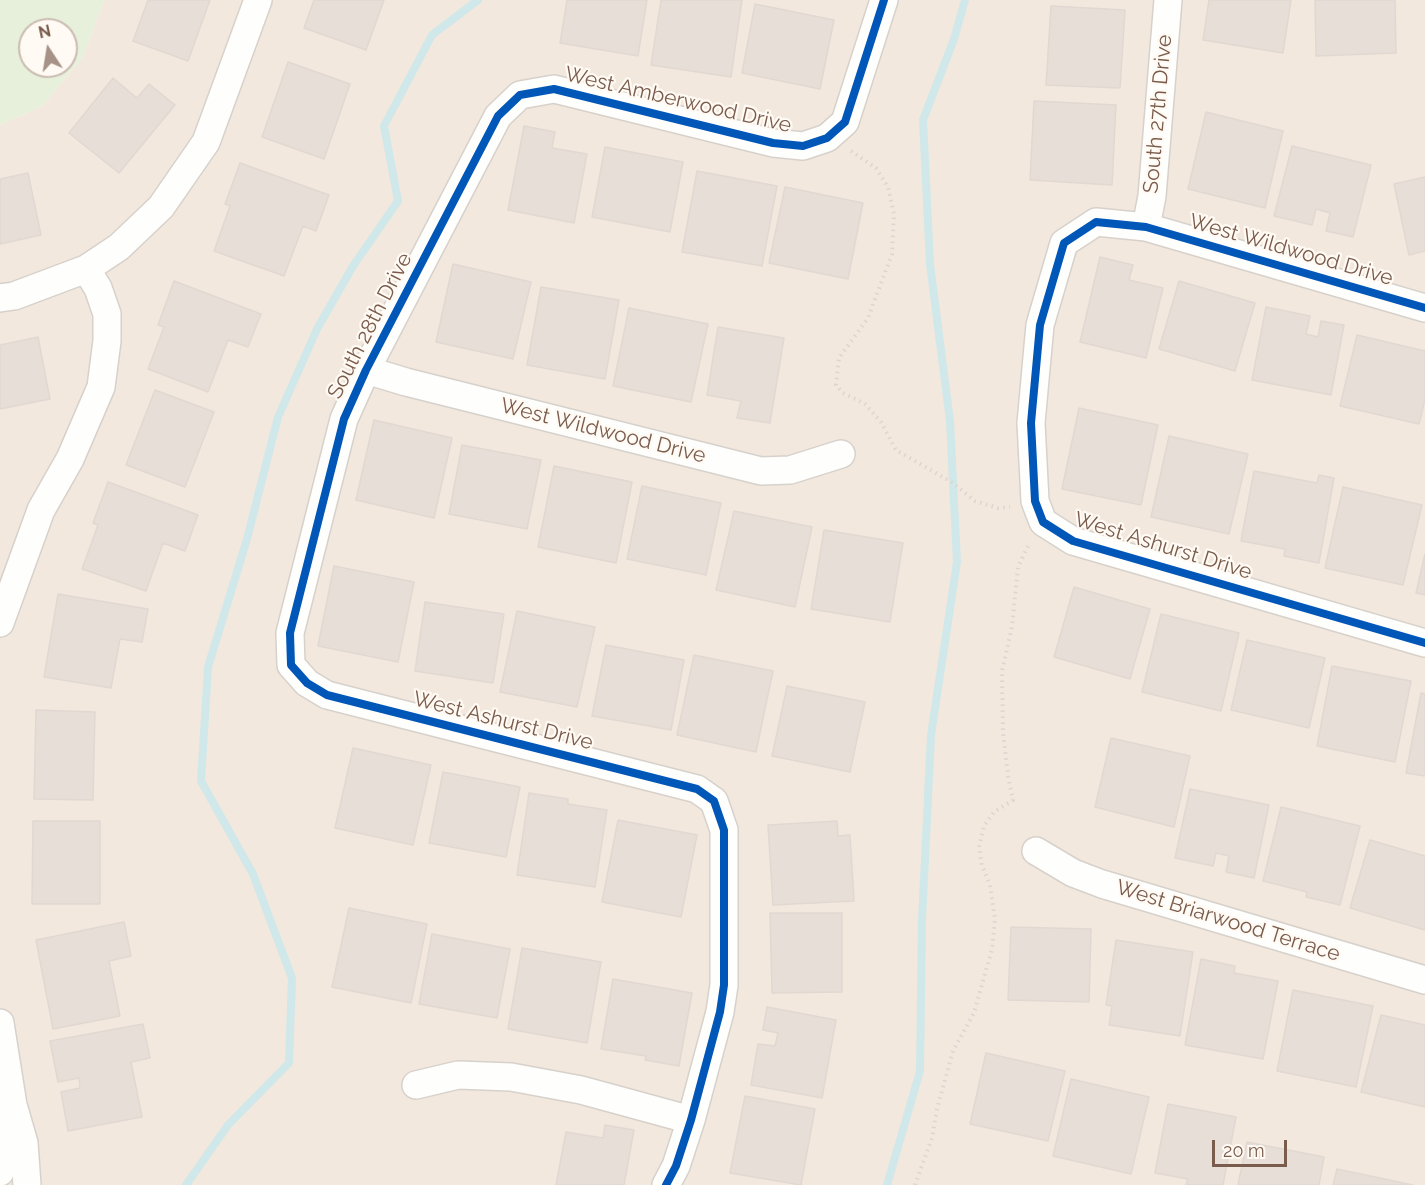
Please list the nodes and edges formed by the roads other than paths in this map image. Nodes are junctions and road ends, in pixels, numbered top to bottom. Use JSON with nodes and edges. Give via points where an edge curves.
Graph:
{"nodes":[{"id":1,"x":258,"y":0,"type":"edge"},
{"id":2,"x":884,"y":0,"type":"edge"},
{"id":3,"x":1168,"y":0,"type":"edge"},
{"id":4,"x":520,"y":94,"type":"joint"},
{"id":5,"x":1146,"y":227,"type":"junction"},
{"id":6,"x":86,"y":269,"type":"junction"},
{"id":7,"x":0,"y":298,"type":"edge"},
{"id":8,"x":1425,"y":308,"type":"edge"},
{"id":9,"x":366,"y":370,"type":"junction"},
{"id":10,"x":841,"y":454,"type":"dead end"},
{"id":11,"x":0,"y":623,"type":"edge"},
{"id":12,"x":1425,"y":643,"type":"edge"},
{"id":13,"x":291,"y":665,"type":"joint"},
{"id":14,"x":1036,"y":851,"type":"dead end"},
{"id":15,"x":1425,"y":980,"type":"edge"},
{"id":16,"x":0,"y":1023,"type":"edge"},
{"id":17,"x":417,"y":1085,"type":"dead end"},
{"id":18,"x":13,"y":1105,"type":"junction"},
{"id":19,"x":691,"y":1120,"type":"junction"},
{"id":20,"x":0,"y":1172,"type":"edge"},
{"id":21,"x":673,"y":1179,"type":"edge"},
{"id":22,"x":27,"y":1185,"type":"edge"}],
"edges":[{"from":1,"to":6,"type":"street","via":[[206,142],[162,207],[119,247]]},
{"from":2,"to":4,"type":"street","name":"West Amberwood Drive","via":[[845,122],[827,138],[803,146],[773,143],[554,89]]},
{"from":3,"to":5,"type":"street","name":"South 27th Drive"},
{"from":4,"to":9,"type":"street","name":"South 28th Drive","via":[[498,116]]},
{"from":5,"to":8,"type":"street","name":"West Wildwood Drive"},
{"from":5,"to":12,"type":"street","name":"West Ashurst Drive","via":[[1096,222],[1064,243],[1040,325],[1031,423],[1035,501],[1043,522],[1073,541]]},
{"from":6,"to":7,"type":"street"},
{"from":6,"to":11,"type":"street","via":[[107,314],[101,387],[70,459],[41,510]]},
{"from":9,"to":10,"type":"street","name":"West Wildwood Drive","via":[[761,471],[790,470]]},
{"from":9,"to":13,"type":"street","name":"South 28th Drive","via":[[344,418],[290,633]]},
{"from":13,"to":19,"type":"street","name":"West Ashurst Drive","via":[[307,683],[327,695],[697,789],[714,801],[724,830],[724,985]]},
{"from":14,"to":15,"type":"street","name":"West Briarwood Terrace","via":[[1073,873],[1102,884]]},
{"from":16,"to":18,"type":"street"},
{"from":17,"to":19,"type":"street","via":[[458,1075],[511,1077],[581,1090]]},
{"from":18,"to":20,"type":"street"},
{"from":18,"to":22,"type":"street","via":[[24,1143]]},
{"from":19,"to":21,"type":"street"}]}
